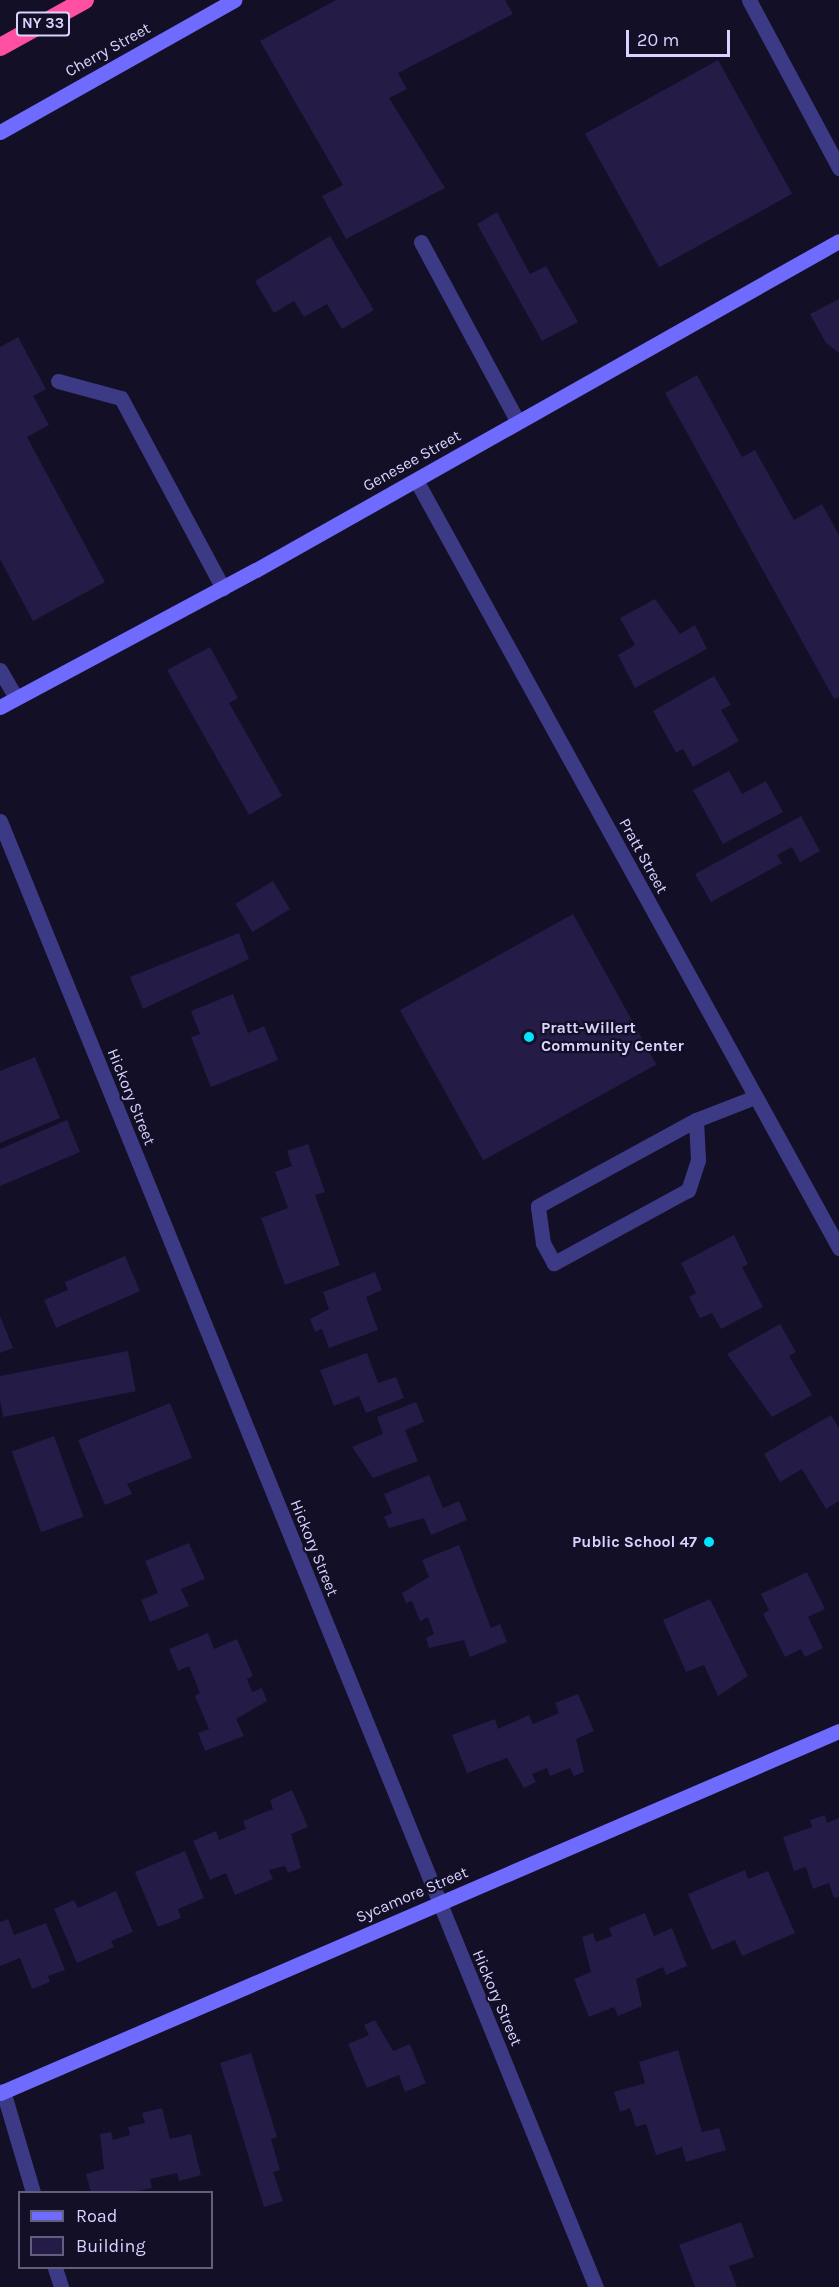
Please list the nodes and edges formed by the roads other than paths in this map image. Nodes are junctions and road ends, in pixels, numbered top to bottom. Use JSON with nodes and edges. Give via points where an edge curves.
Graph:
{"nodes":[{"id":1,"x":86,"y":0,"type":"edge"},
{"id":2,"x":234,"y":0,"type":"edge"},
{"id":3,"x":749,"y":0,"type":"edge"},
{"id":4,"x":0,"y":47,"type":"edge"},
{"id":5,"x":0,"y":132,"type":"edge"},
{"id":6,"x":839,"y":168,"type":"edge"},
{"id":7,"x":839,"y":241,"type":"edge"},
{"id":8,"x":421,"y":242,"type":"dead end"},
{"id":9,"x":58,"y":381,"type":"dead end"},
{"id":10,"x":518,"y":422,"type":"junction"},
{"id":11,"x":416,"y":480,"type":"junction"},
{"id":12,"x":223,"y":588,"type":"junction"},
{"id":13,"x":0,"y":670,"type":"edge"},
{"id":14,"x":16,"y":698,"type":"junction"},
{"id":15,"x":0,"y":707,"type":"edge"},
{"id":16,"x":0,"y":821,"type":"edge"},
{"id":17,"x":755,"y":1097,"type":"junction"},
{"id":18,"x":696,"y":1120,"type":"junction"},
{"id":19,"x":839,"y":1248,"type":"edge"},
{"id":20,"x":839,"y":1731,"type":"edge"},
{"id":21,"x":439,"y":1904,"type":"junction"},
{"id":22,"x":2,"y":2092,"type":"edge"},
{"id":23,"x":32,"y":2191,"type":"edge"},
{"id":24,"x":55,"y":2269,"type":"edge"},
{"id":25,"x":61,"y":2287,"type":"edge"},
{"id":26,"x":596,"y":2287,"type":"edge"}],
"edges":[{"from":1,"to":4,"type":"highway","number":"NY 33"},
{"from":2,"to":5,"type":"street","name":"Cherry Street"},
{"from":3,"to":6,"type":"street"},
{"from":7,"to":10,"type":"street","name":"Genesee Street"},
{"from":8,"to":10,"type":"street"},
{"from":9,"to":12,"type":"street","via":[[121,398]]},
{"from":10,"to":11,"type":"street","name":"Genesee Street"},
{"from":11,"to":12,"type":"street","name":"Genesee Street"},
{"from":11,"to":17,"type":"street","name":"Pratt Street"},
{"from":12,"to":14,"type":"street","name":"Genesee Street"},
{"from":13,"to":14,"type":"street"},
{"from":14,"to":15,"type":"street","name":"Genesee Street"},
{"from":16,"to":21,"type":"street","name":"Hickory Street"},
{"from":17,"to":18,"type":"street"},
{"from":17,"to":19,"type":"street","name":"Pratt Street"},
{"from":18,"to":18,"type":"street","via":[[538,1206],[543,1243],[554,1263],[688,1190],[698,1160]]},
{"from":20,"to":21,"type":"street","name":"Sycamore Street"},
{"from":21,"to":22,"type":"street","name":"Sycamore Street"},
{"from":21,"to":26,"type":"street","name":"Hickory Street"},
{"from":22,"to":23,"type":"street"},
{"from":24,"to":25,"type":"street"}]}
